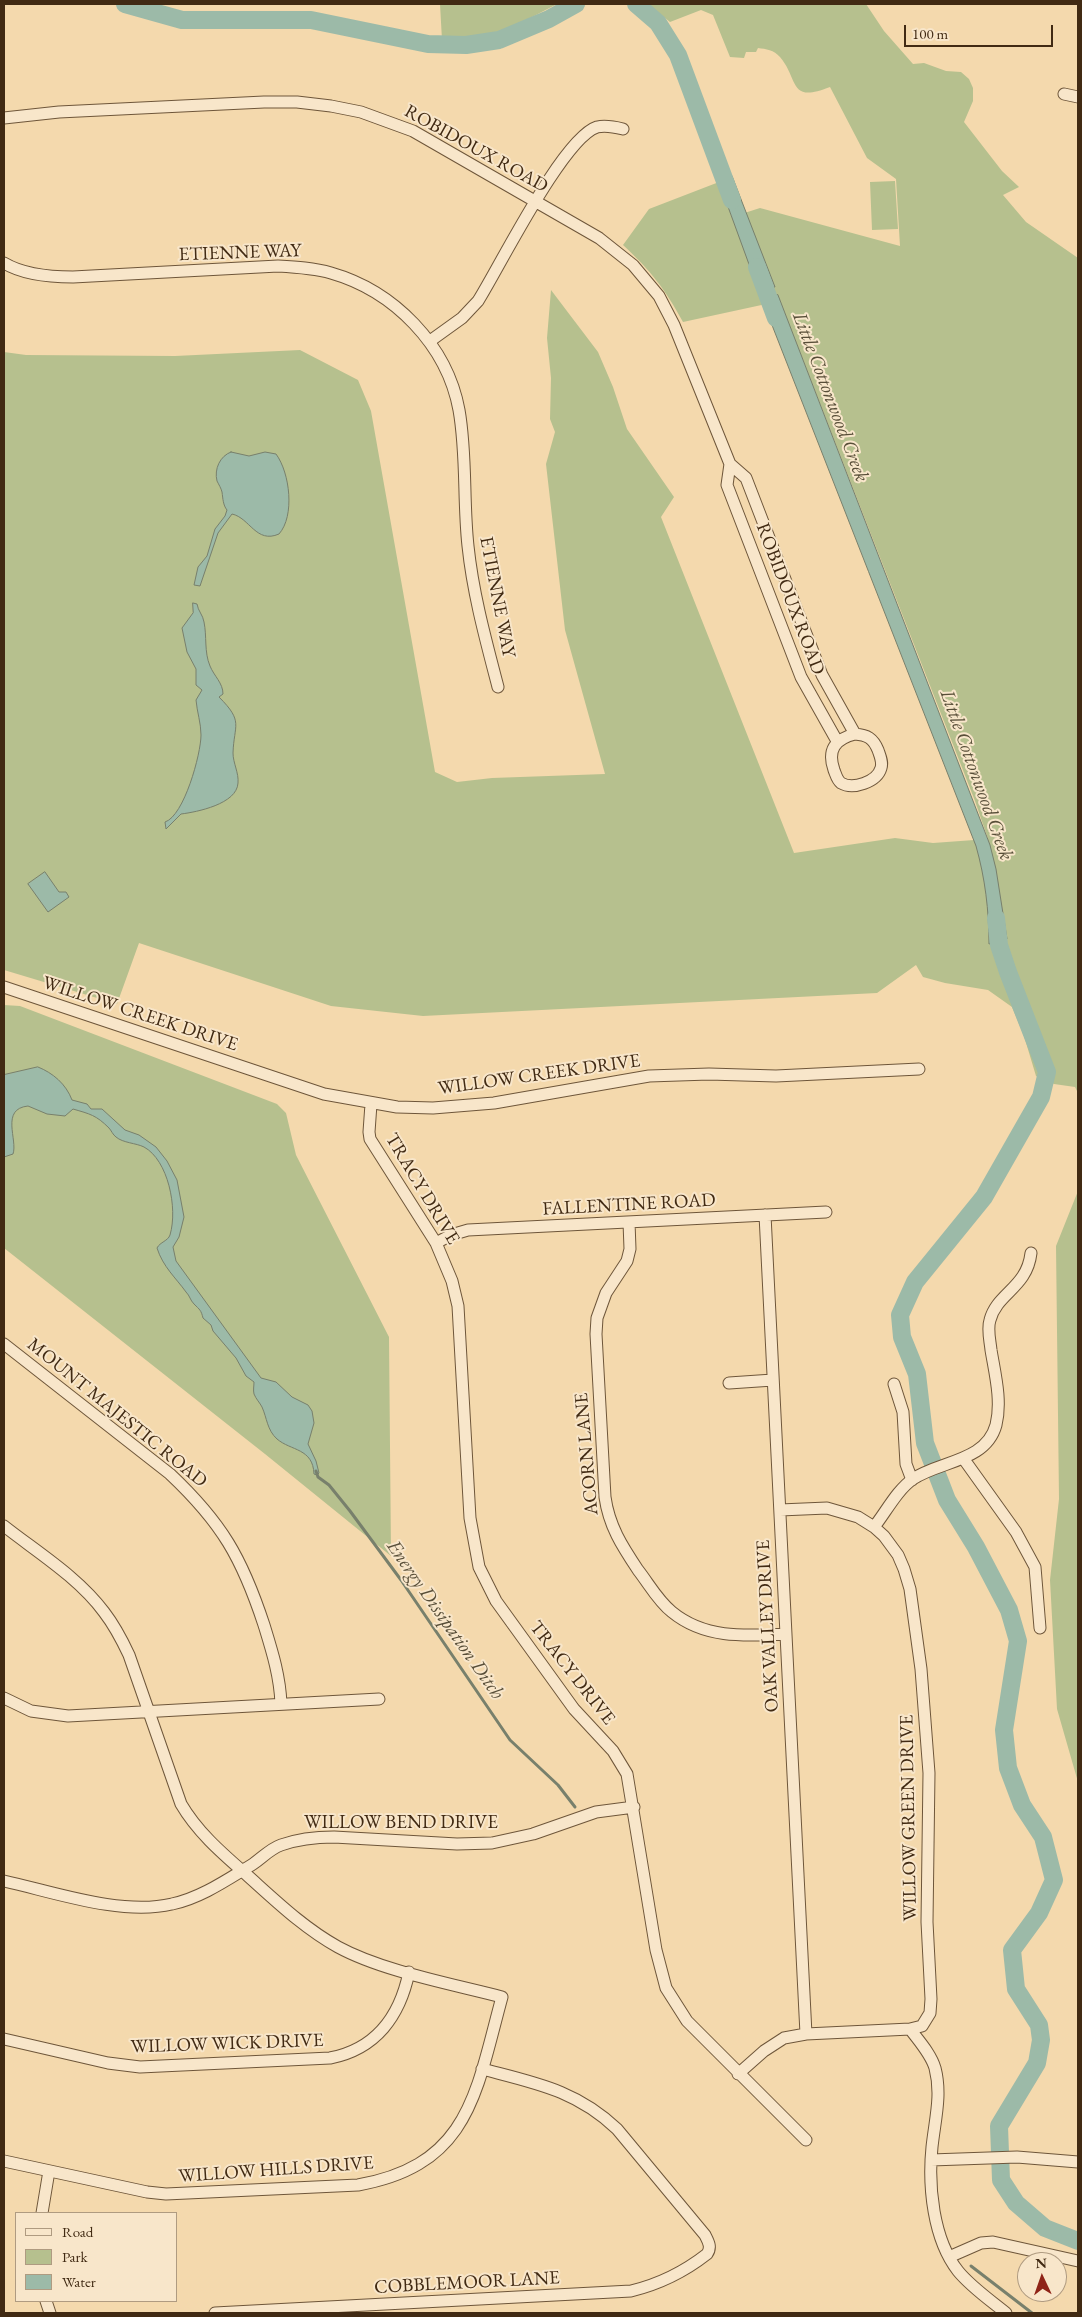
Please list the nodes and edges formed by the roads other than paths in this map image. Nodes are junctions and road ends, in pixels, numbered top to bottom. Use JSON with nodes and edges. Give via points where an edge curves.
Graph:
{"nodes":[{"id":1,"x":1064,"y":94,"type":"dead end"},
{"id":2,"x":1078,"y":96,"type":"edge"},
{"id":3,"x":4,"y":118,"type":"edge"},
{"id":4,"x":624,"y":129,"type":"dead end"},
{"id":5,"x":536,"y":202,"type":"junction"},
{"id":6,"x":4,"y":263,"type":"edge"},
{"id":7,"x":430,"y":341,"type":"junction"},
{"id":8,"x":730,"y":464,"type":"junction"},
{"id":9,"x":498,"y":688,"type":"dead end"},
{"id":10,"x":855,"y":734,"type":"junction"},
{"id":11,"x":837,"y":740,"type":"junction"},
{"id":12,"x":4,"y":987,"type":"edge"},
{"id":13,"x":919,"y":1069,"type":"dead end"},
{"id":14,"x":371,"y":1104,"type":"junction"},
{"id":15,"x":826,"y":1212,"type":"dead end"},
{"id":16,"x":765,"y":1215,"type":"junction"},
{"id":17,"x":629,"y":1222,"type":"junction"},
{"id":18,"x":436,"y":1243,"type":"junction"},
{"id":19,"x":1031,"y":1254,"type":"dead end"},
{"id":20,"x":4,"y":1344,"type":"edge"},
{"id":21,"x":773,"y":1380,"type":"junction"},
{"id":22,"x":729,"y":1382,"type":"dead end"},
{"id":23,"x":894,"y":1384,"type":"dead end"},
{"id":24,"x":963,"y":1458,"type":"junction"},
{"id":25,"x":916,"y":1478,"type":"junction"},
{"id":26,"x":780,"y":1510,"type":"junction"},
{"id":27,"x":4,"y":1526,"type":"edge"},
{"id":28,"x":874,"y":1527,"type":"junction"},
{"id":29,"x":1040,"y":1628,"type":"dead end"},
{"id":30,"x":786,"y":1634,"type":"junction"},
{"id":31,"x":4,"y":1698,"type":"edge"},
{"id":32,"x":379,"y":1699,"type":"dead end"},
{"id":33,"x":282,"y":1704,"type":"junction"},
{"id":34,"x":149,"y":1710,"type":"junction"},
{"id":35,"x":634,"y":1807,"type":"junction"},
{"id":36,"x":241,"y":1870,"type":"junction"},
{"id":37,"x":4,"y":1881,"type":"edge"},
{"id":38,"x":409,"y":1972,"type":"junction"},
{"id":39,"x":910,"y":2029,"type":"junction"},
{"id":40,"x":806,"y":2034,"type":"junction"},
{"id":41,"x":4,"y":2039,"type":"edge"},
{"id":42,"x":482,"y":2069,"type":"junction"},
{"id":43,"x":738,"y":2074,"type":"junction"},
{"id":44,"x":806,"y":2140,"type":"dead end"},
{"id":45,"x":931,"y":2160,"type":"junction"},
{"id":46,"x":4,"y":2161,"type":"edge"},
{"id":47,"x":1078,"y":2162,"type":"edge"},
{"id":48,"x":49,"y":2171,"type":"junction"},
{"id":49,"x":42,"y":2212,"type":"edge"},
{"id":50,"x":949,"y":2257,"type":"junction"},
{"id":51,"x":1078,"y":2261,"type":"edge"},
{"id":52,"x":215,"y":2313,"type":"edge"},
{"id":53,"x":1006,"y":2313,"type":"edge"}],
"edges":[{"from":1,"to":2,"type":"street"},
{"from":3,"to":5,"type":"street","name":"ROBIDOUX ROAD","via":[[59,112],[264,102],[331,106],[361,112],[413,131]]},
{"from":4,"to":5,"type":"street","via":[[596,127],[585,134],[568,151]]},
{"from":5,"to":7,"type":"street","via":[[478,301],[462,318]]},
{"from":5,"to":8,"type":"street","name":"ROBIDOUX ROAD","via":[[618,252],[648,280],[674,325]]},
{"from":6,"to":7,"type":"street","name":"ETIENNE WAY","via":[[29,273],[73,277],[307,267],[354,281],[379,294]]},
{"from":7,"to":9,"type":"street","name":"ETIENNE WAY","via":[[451,382],[459,409],[471,572]]},
{"from":8,"to":10,"type":"street","name":"ROBIDOUX ROAD","via":[[746,478],[822,675]]},
{"from":8,"to":11,"type":"street","name":"ROBIDOUX ROAD","via":[[727,485],[801,677]]},
{"from":10,"to":11,"type":"street"},
{"from":10,"to":11,"type":"street","via":[[865,734],[875,743],[881,760],[879,773],[856,786],[840,782],[836,777],[831,752]]},
{"from":12,"to":14,"type":"street","name":"WILLOW CREEK DRIVE","via":[[324,1094]]},
{"from":13,"to":14,"type":"street","name":"WILLOW CREEK DRIVE","via":[[776,1076],[676,1074],[613,1081],[465,1106],[432,1108]]},
{"from":14,"to":18,"type":"street","name":"TRACY DRIVE","via":[[370,1139]]},
{"from":15,"to":16,"type":"street","name":"FALLENTINE ROAD"},
{"from":16,"to":17,"type":"street","name":"FALLENTINE ROAD"},
{"from":16,"to":21,"type":"street","name":"OAK VALLEY DRIVE"},
{"from":17,"to":18,"type":"street","name":"FALLENTINE ROAD","via":[[468,1230]]},
{"from":17,"to":30,"type":"street","name":"ACORN LANE","via":[[627,1261],[600,1306],[596,1334],[605,1498],[613,1532],[658,1596],[683,1620],[714,1633]]},
{"from":18,"to":35,"type":"street","name":"TRACY DRIVE","via":[[452,1281],[458,1306],[470,1518],[479,1567],[496,1601],[574,1709],[621,1761]]},
{"from":19,"to":24,"type":"street","via":[[1024,1277],[998,1305],[990,1319],[998,1403],[995,1428],[981,1448]]},
{"from":20,"to":33,"type":"street","name":"MOUNT MAJESTIC ROAD","via":[[170,1474],[196,1498],[218,1526],[252,1587],[274,1656]]},
{"from":21,"to":22,"type":"street"},
{"from":21,"to":26,"type":"street","name":"OAK VALLEY DRIVE"},
{"from":23,"to":25,"type":"street","via":[[903,1412],[906,1464]]},
{"from":24,"to":25,"type":"street"},
{"from":24,"to":29,"type":"street","via":[[1016,1532],[1036,1567]]},
{"from":25,"to":28,"type":"street"},
{"from":26,"to":28,"type":"street","name":"WILLOW GREEN DRIVE","via":[[827,1508],[858,1516]]},
{"from":26,"to":30,"type":"street","name":"OAK VALLEY DRIVE"},
{"from":27,"to":34,"type":"street","via":[[66,1575],[103,1611],[130,1655]]},
{"from":28,"to":39,"type":"street","name":"WILLOW GREEN DRIVE","via":[[898,1555],[906,1576],[927,1721],[930,2013],[922,2026]]},
{"from":30,"to":40,"type":"street","name":"OAK VALLEY DRIVE"},
{"from":31,"to":34,"type":"street","via":[[31,1711],[50,1715]]},
{"from":32,"to":33,"type":"street"},
{"from":33,"to":34,"type":"street"},
{"from":34,"to":36,"type":"street","via":[[171,1779],[186,1812],[207,1838]]},
{"from":35,"to":36,"type":"street","name":"WILLOW BEND DRIVE","via":[[596,1812],[533,1834],[492,1843],[315,1837],[280,1846]]},
{"from":35,"to":43,"type":"street","name":"TRACY DRIVE","via":[[656,1950],[666,1988],[688,2021]]},
{"from":36,"to":37,"type":"street","name":"WILLOW BEND DRIVE","via":[[191,1898],[150,1908],[104,1904]]},
{"from":36,"to":38,"type":"street","via":[[317,1934],[364,1958]]},
{"from":38,"to":41,"type":"street","name":"WILLOW WICK DRIVE","via":[[398,2008],[385,2028],[358,2049],[330,2058],[140,2067],[108,2063]]},
{"from":38,"to":42,"type":"street","name":"WILLOW HILLS DRIVE","via":[[502,1998]]},
{"from":39,"to":40,"type":"street"},
{"from":39,"to":45,"type":"street","via":[[934,2066],[938,2082],[938,2112]]},
{"from":40,"to":43,"type":"street","via":[[774,2043]]},
{"from":42,"to":48,"type":"street","name":"WILLOW HILLS DRIVE","via":[[470,2108],[444,2144],[418,2164],[380,2181],[358,2185],[166,2194]]},
{"from":42,"to":52,"type":"street","name":"COBBLEMOOR LANE","via":[[562,2091],[605,2117],[704,2234],[710,2250],[684,2272],[631,2291]]},
{"from":43,"to":44,"type":"street","name":"TRACY DRIVE"},
{"from":45,"to":47,"type":"street","via":[[1017,2157]]},
{"from":45,"to":50,"type":"street","via":[[936,2222]]},
{"from":46,"to":48,"type":"street","name":"WILLOW HILLS DRIVE"},
{"from":48,"to":49,"type":"street"},
{"from":50,"to":51,"type":"street","via":[[976,2245],[993,2242]]},
{"from":50,"to":53,"type":"street","via":[[966,2280]]}]}
